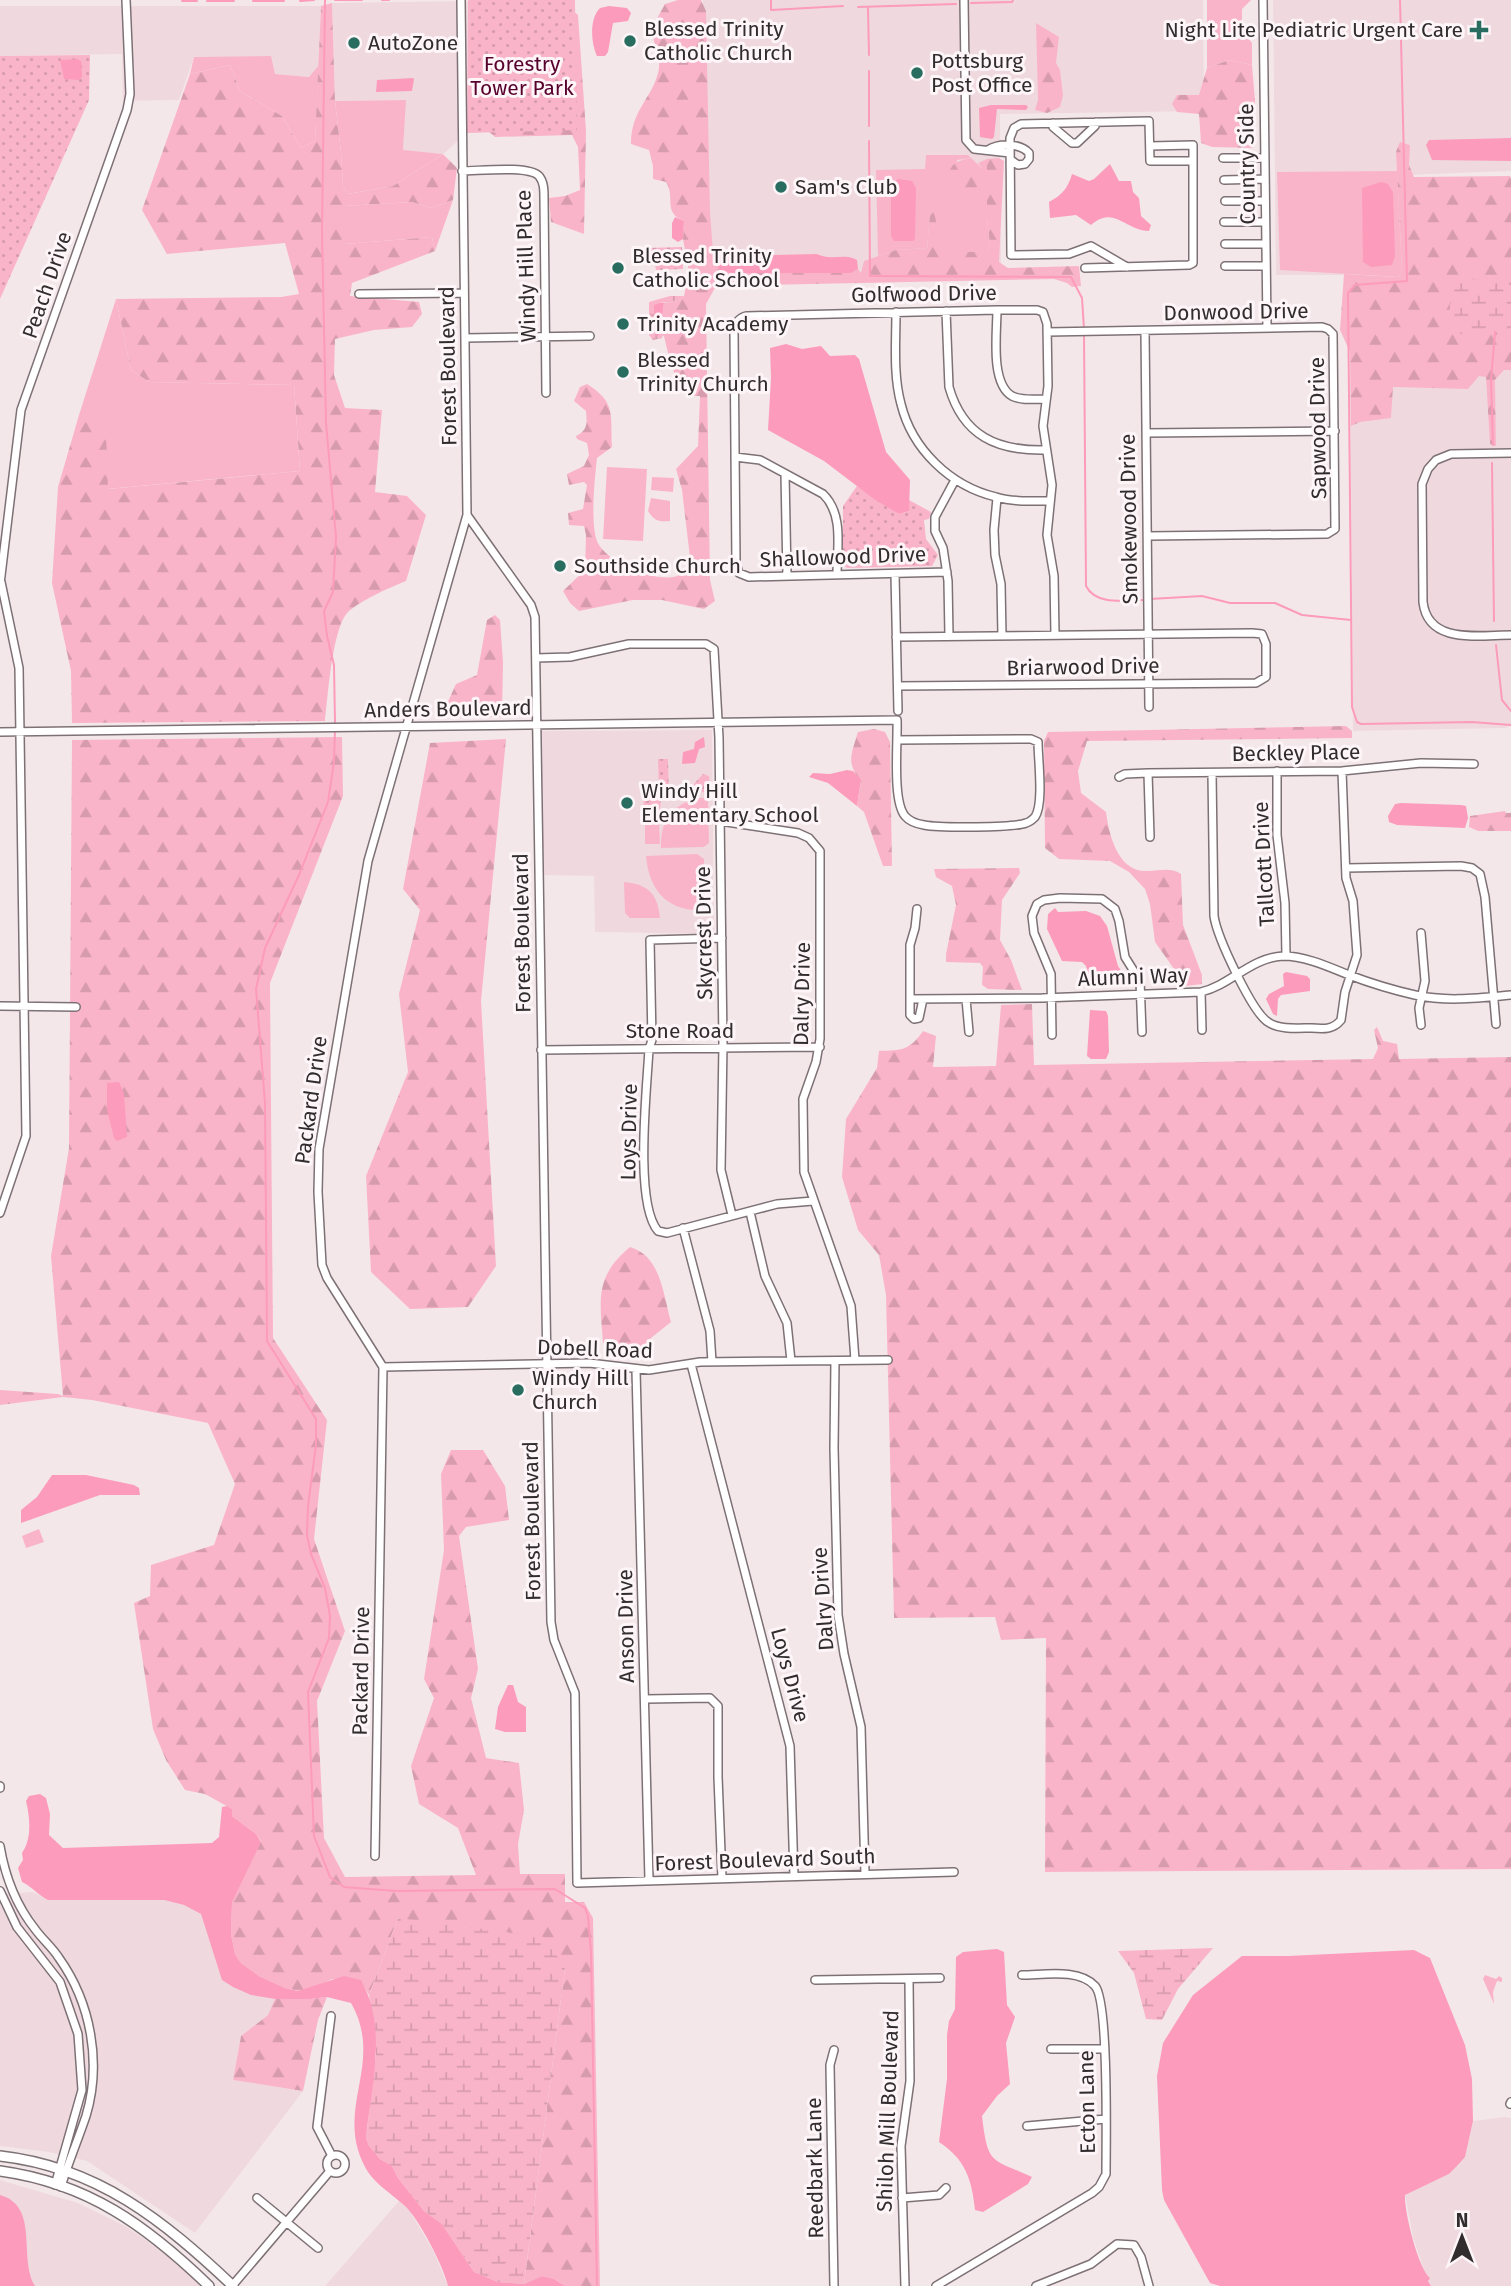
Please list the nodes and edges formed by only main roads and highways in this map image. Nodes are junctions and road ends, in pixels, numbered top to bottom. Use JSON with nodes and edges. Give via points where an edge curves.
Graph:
{"nodes":[{"id":1,"x":0,"y":2156,"type":"edge"},
{"id":2,"x":0,"y":2171,"type":"edge"},
{"id":3,"x":209,"y":2286,"type":"edge"},
{"id":4,"x":232,"y":2286,"type":"edge"}],
"edges":[{"from":1,"to":4,"type":"main road","via":[[63,2169],[148,2213]]},
{"from":2,"to":3,"type":"main road","via":[[96,2200],[141,2226]]}]}
